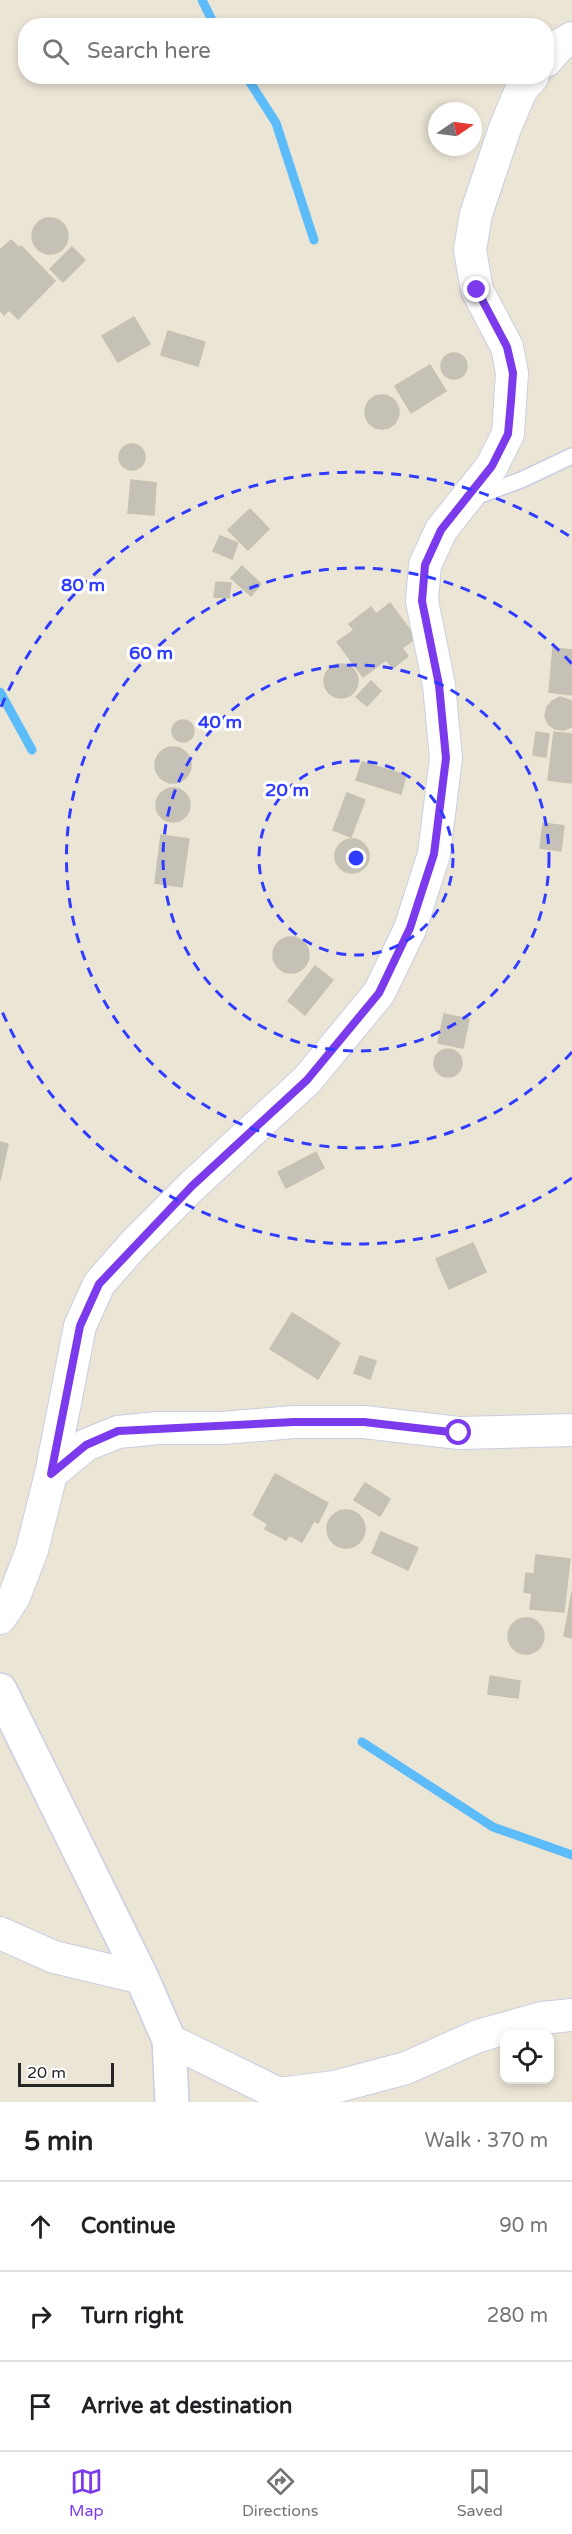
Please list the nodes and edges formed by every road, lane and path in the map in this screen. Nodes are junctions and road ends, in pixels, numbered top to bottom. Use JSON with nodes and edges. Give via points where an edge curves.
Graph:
{"nodes":[{"id":1,"x":572,"y":38,"type":"edge"},
{"id":2,"x":554,"y":52,"type":"edge"},
{"id":3,"x":526,"y":84,"type":"edge"},
{"id":4,"x":572,"y":456,"type":"edge"},
{"id":5,"x":463,"y":501,"type":"junction"},
{"id":6,"x":572,"y":1430,"type":"edge"},
{"id":7,"x":51,"y":1474,"type":"junction"},
{"id":8,"x":0,"y":1618,"type":"edge"},
{"id":9,"x":0,"y":1690,"type":"edge"},
{"id":10,"x":0,"y":1933,"type":"edge"},
{"id":11,"x":142,"y":1978,"type":"junction"},
{"id":12,"x":572,"y":2015,"type":"edge"},
{"id":13,"x":169,"y":2040,"type":"junction"},
{"id":14,"x":284,"y":2098,"type":"edge"},
{"id":15,"x":172,"y":2102,"type":"edge"}],
"edges":[{"from":1,"to":2,"type":"street"},
{"from":3,"to":5,"type":"street","via":[[505,128],[476,214],[470,250],[477,290],[507,347],[513,373],[508,434],[492,466]]},
{"from":4,"to":5,"type":"lane"},
{"from":5,"to":7,"type":"street","via":[[441,530],[425,565],[422,601],[439,685],[446,758],[434,854],[410,928],[379,993],[307,1080],[192,1186],[99,1284],[80,1326]]},
{"from":6,"to":7,"type":"street","via":[[459,1433],[364,1422],[294,1422],[118,1431],[86,1445]]},
{"from":7,"to":8,"type":"street","via":[[32,1551],[14,1597]]},
{"from":9,"to":11,"type":"street"},
{"from":10,"to":11,"type":"street","via":[[54,1957]]},
{"from":11,"to":13,"type":"street"},
{"from":12,"to":14,"type":"street","via":[[542,2018],[478,2036],[406,2068]]},
{"from":13,"to":14,"type":"street"},
{"from":13,"to":15,"type":"street"}]}
